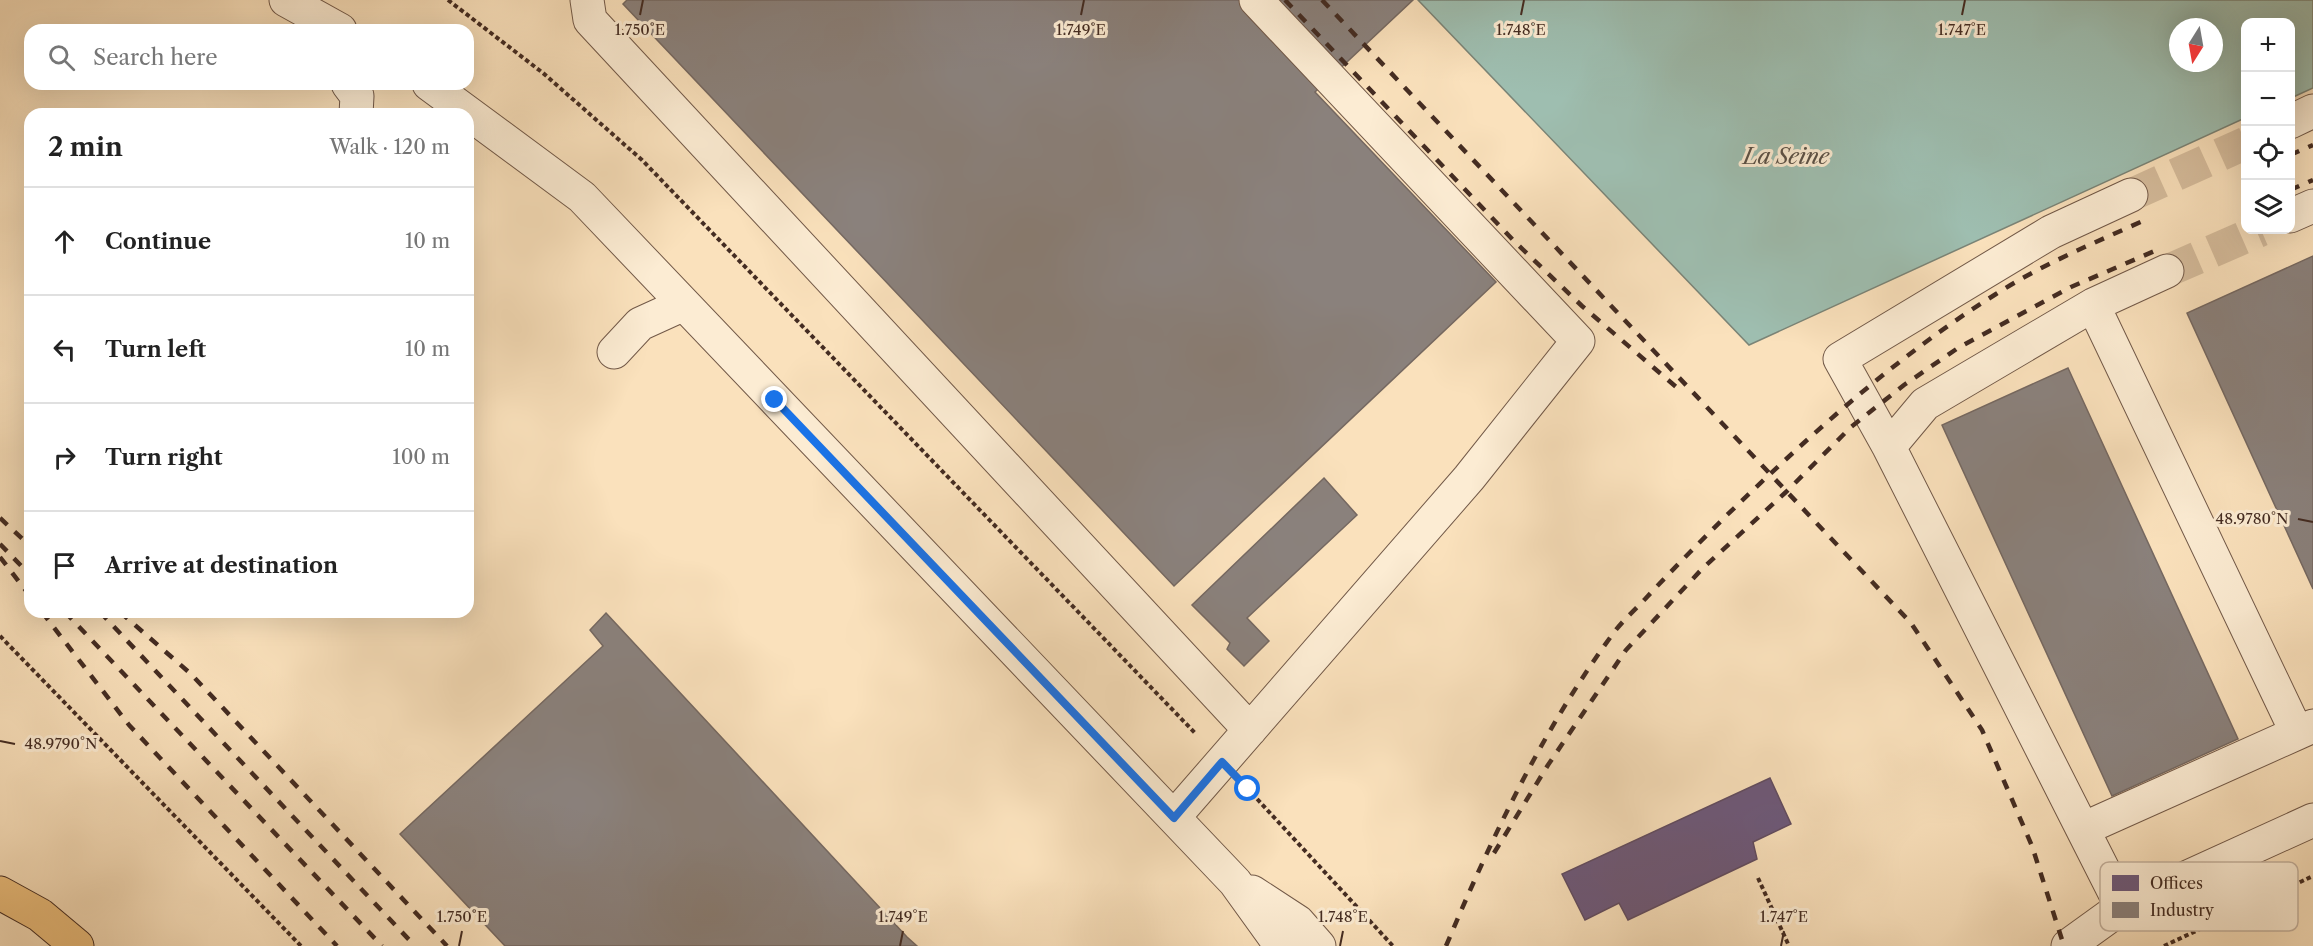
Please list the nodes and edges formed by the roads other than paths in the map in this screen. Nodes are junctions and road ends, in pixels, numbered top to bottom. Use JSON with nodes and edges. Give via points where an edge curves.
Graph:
{"nodes":[{"id":1,"x":286,"y":0,"type":"edge"},
{"id":2,"x":587,"y":0,"type":"edge"},
{"id":3,"x":1256,"y":0,"type":"edge"},
{"id":4,"x":304,"y":24,"type":"edge"},
{"id":5,"x":329,"y":24,"type":"edge"},
{"id":6,"x":352,"y":90,"type":"edge"},
{"id":7,"x":437,"y":90,"type":"edge"},
{"id":8,"x":356,"y":108,"type":"edge"},
{"id":9,"x":462,"y":108,"type":"edge"},
{"id":10,"x":2313,"y":111,"type":"edge"},
{"id":11,"x":474,"y":117,"type":"edge"},
{"id":12,"x":2295,"y":120,"type":"edge"},
{"id":13,"x":2131,"y":195,"type":"tunnel mouth"},
{"id":14,"x":2313,"y":206,"type":"edge"},
{"id":15,"x":2295,"y":214,"type":"edge"},
{"id":16,"x":2167,"y":271,"type":"tunnel mouth"},
{"id":17,"x":684,"y":304,"type":"junction"},
{"id":18,"x":2093,"y":305,"type":"junction"},
{"id":19,"x":614,"y":352,"type":"dead end"},
{"id":20,"x":1889,"y":447,"type":"junction"},
{"id":21,"x":2305,"y":729,"type":"edge"},
{"id":22,"x":1250,"y":730,"type":"junction"},
{"id":23,"x":1174,"y":818,"type":"junction"},
{"id":24,"x":2313,"y":820,"type":"edge"},
{"id":25,"x":2083,"y":829,"type":"junction"},
{"id":26,"x":2221,"y":862,"type":"edge"},
{"id":27,"x":2100,"y":863,"type":"edge"},
{"id":28,"x":1235,"y":882,"type":"junction"},
{"id":29,"x":0,"y":893,"type":"edge"},
{"id":30,"x":2100,"y":923,"type":"edge"},
{"id":31,"x":77,"y":946,"type":"edge"},
{"id":32,"x":1281,"y":946,"type":"edge"},
{"id":33,"x":1319,"y":946,"type":"edge"},
{"id":34,"x":2068,"y":946,"type":"edge"}],
"edges":[{"from":1,"to":4,"type":"street"},
{"from":1,"to":5,"type":"street"},
{"from":2,"to":22,"type":"street","via":[[590,20]]},
{"from":3,"to":22,"type":"street","via":[[1578,341],[1469,478]]},
{"from":6,"to":8,"type":"street","via":[[357,96]]},
{"from":7,"to":9,"type":"street"},
{"from":10,"to":12,"type":"street"},
{"from":11,"to":17,"type":"street","via":[[582,196]]},
{"from":13,"to":20,"type":"street","via":[[2051,232],[1840,359]]},
{"from":14,"to":15,"type":"street"},
{"from":16,"to":18,"type":"street"},
{"from":17,"to":19,"type":"street","via":[[640,324]]},
{"from":17,"to":23,"type":"street"},
{"from":18,"to":20,"type":"street","via":[[1925,404]]},
{"from":18,"to":21,"type":"street"},
{"from":20,"to":25,"type":"street"},
{"from":21,"to":25,"type":"street"},
{"from":22,"to":23,"type":"street"},
{"from":23,"to":28,"type":"street"},
{"from":24,"to":26,"type":"street"},
{"from":25,"to":27,"type":"street"},
{"from":28,"to":32,"type":"street"},
{"from":28,"to":33,"type":"street","via":[[1298,922]]},
{"from":29,"to":31,"type":"main road","via":[[40,915]]},
{"from":30,"to":34,"type":"street"}]}
